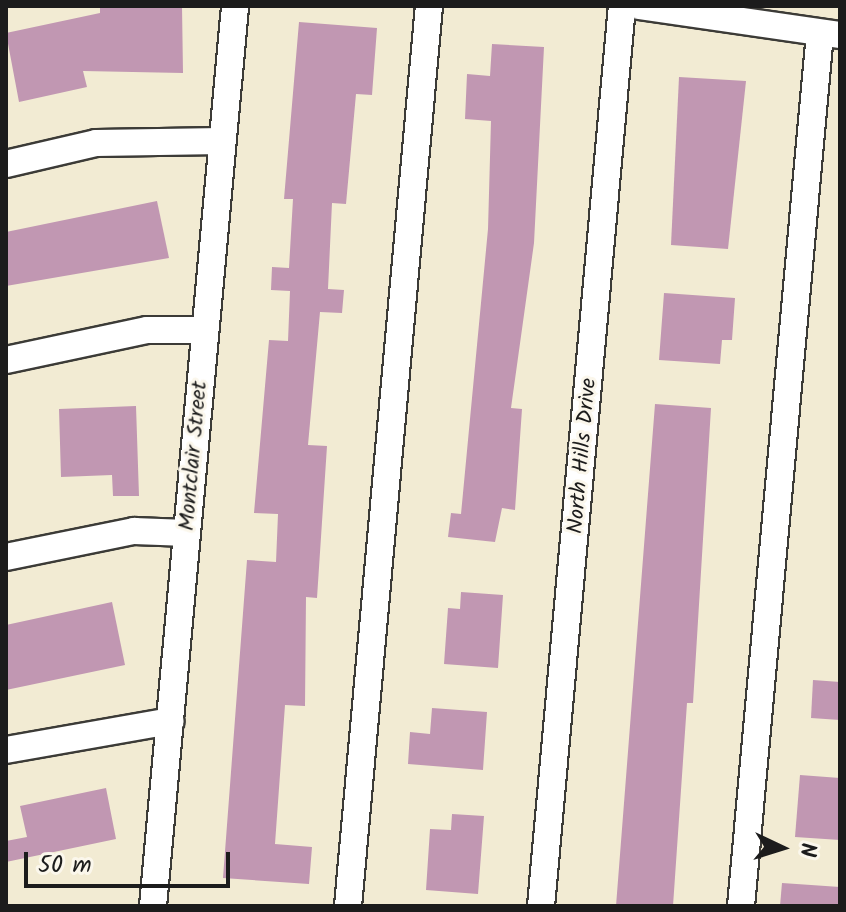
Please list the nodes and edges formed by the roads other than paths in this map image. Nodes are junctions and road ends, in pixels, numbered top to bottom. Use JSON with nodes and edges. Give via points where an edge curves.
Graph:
{"nodes":[{"id":1,"x":235,"y":6,"type":"edge"},
{"id":2,"x":429,"y":6,"type":"edge"},
{"id":3,"x":622,"y":6,"type":"edge"},
{"id":4,"x":639,"y":6,"type":"edge"},
{"id":5,"x":830,"y":34,"type":"edge"},
{"id":6,"x":222,"y":141,"type":"junction"},
{"id":7,"x":6,"y":164,"type":"edge"},
{"id":8,"x":205,"y":330,"type":"junction"},
{"id":9,"x":6,"y":360,"type":"edge"},
{"id":10,"x":187,"y":533,"type":"junction"},
{"id":11,"x":6,"y":557,"type":"edge"},
{"id":12,"x":170,"y":721,"type":"junction"},
{"id":13,"x":6,"y":750,"type":"edge"},
{"id":14,"x":153,"y":906,"type":"edge"},
{"id":15,"x":348,"y":906,"type":"edge"},
{"id":16,"x":541,"y":906,"type":"edge"},
{"id":17,"x":741,"y":906,"type":"edge"}],
"edges":[{"from":1,"to":6,"type":"street","name":"Montclair Street"},
{"from":2,"to":15,"type":"street"},
{"from":3,"to":16,"type":"street","name":"North Hills Drive"},
{"from":4,"to":5,"type":"street"},
{"from":5,"to":17,"type":"street"},
{"from":6,"to":7,"type":"street","via":[[96,143]]},
{"from":6,"to":8,"type":"street","name":"Montclair Street"},
{"from":8,"to":9,"type":"street","via":[[147,330]]},
{"from":8,"to":10,"type":"street","name":"Montclair Street"},
{"from":10,"to":11,"type":"street","via":[[134,531]]},
{"from":10,"to":12,"type":"street","name":"Montclair Street"},
{"from":12,"to":13,"type":"street"},
{"from":12,"to":14,"type":"street","name":"Montclair Street"}]}
